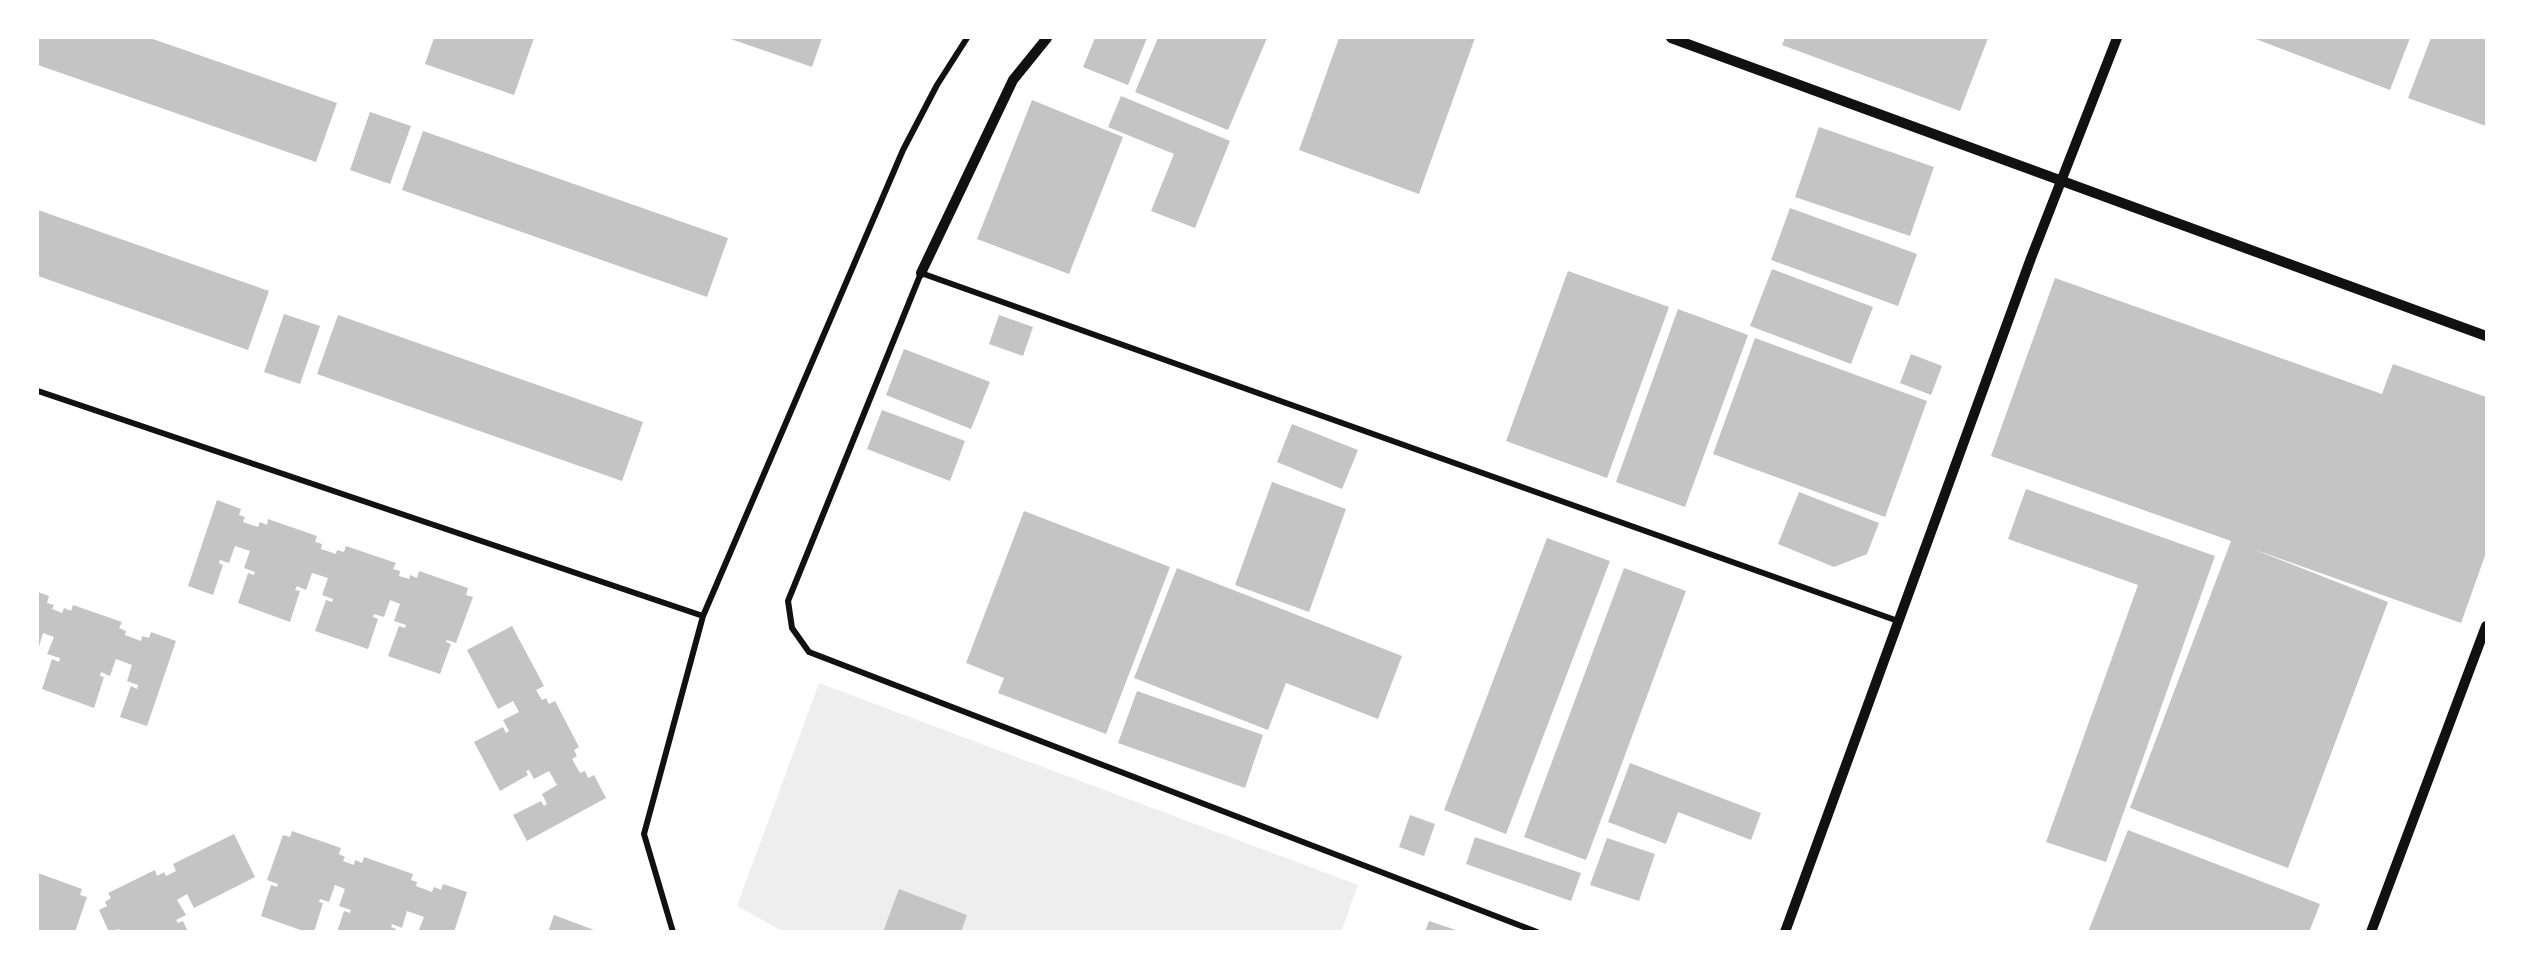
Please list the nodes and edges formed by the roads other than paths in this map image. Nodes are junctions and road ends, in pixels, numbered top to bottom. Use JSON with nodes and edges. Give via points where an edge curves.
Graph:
{"nodes":[{"id":1,"x":968,"y":38,"type":"edge"},
{"id":2,"x":1047,"y":38,"type":"edge"},
{"id":3,"x":1671,"y":38,"type":"edge"},
{"id":4,"x":2117,"y":38,"type":"edge"},
{"id":5,"x":2062,"y":180,"type":"junction"},
{"id":6,"x":921,"y":273,"type":"junction"},
{"id":7,"x":2487,"y":336,"type":"edge"},
{"id":8,"x":38,"y":391,"type":"edge"},
{"id":9,"x":703,"y":616,"type":"junction"},
{"id":10,"x":1898,"y":621,"type":"junction"},
{"id":11,"x":2487,"y":626,"type":"edge"},
{"id":12,"x":673,"y":932,"type":"edge"},
{"id":13,"x":1537,"y":932,"type":"edge"},
{"id":14,"x":1785,"y":932,"type":"edge"},
{"id":15,"x":2371,"y":932,"type":"edge"}],
"edges":[{"from":1,"to":9,"type":"street","via":[[903,150]]},
{"from":2,"to":6,"type":"street","via":[[1013,80]]},
{"from":3,"to":5,"type":"street"},
{"from":4,"to":5,"type":"street"},
{"from":5,"to":7,"type":"street"},
{"from":5,"to":10,"type":"street"},
{"from":6,"to":10,"type":"street"},
{"from":6,"to":13,"type":"street","via":[[788,600],[792,628],[809,652]]},
{"from":8,"to":9,"type":"street"},
{"from":9,"to":12,"type":"street","via":[[644,834]]},
{"from":10,"to":14,"type":"street"},
{"from":11,"to":15,"type":"street"}]}
